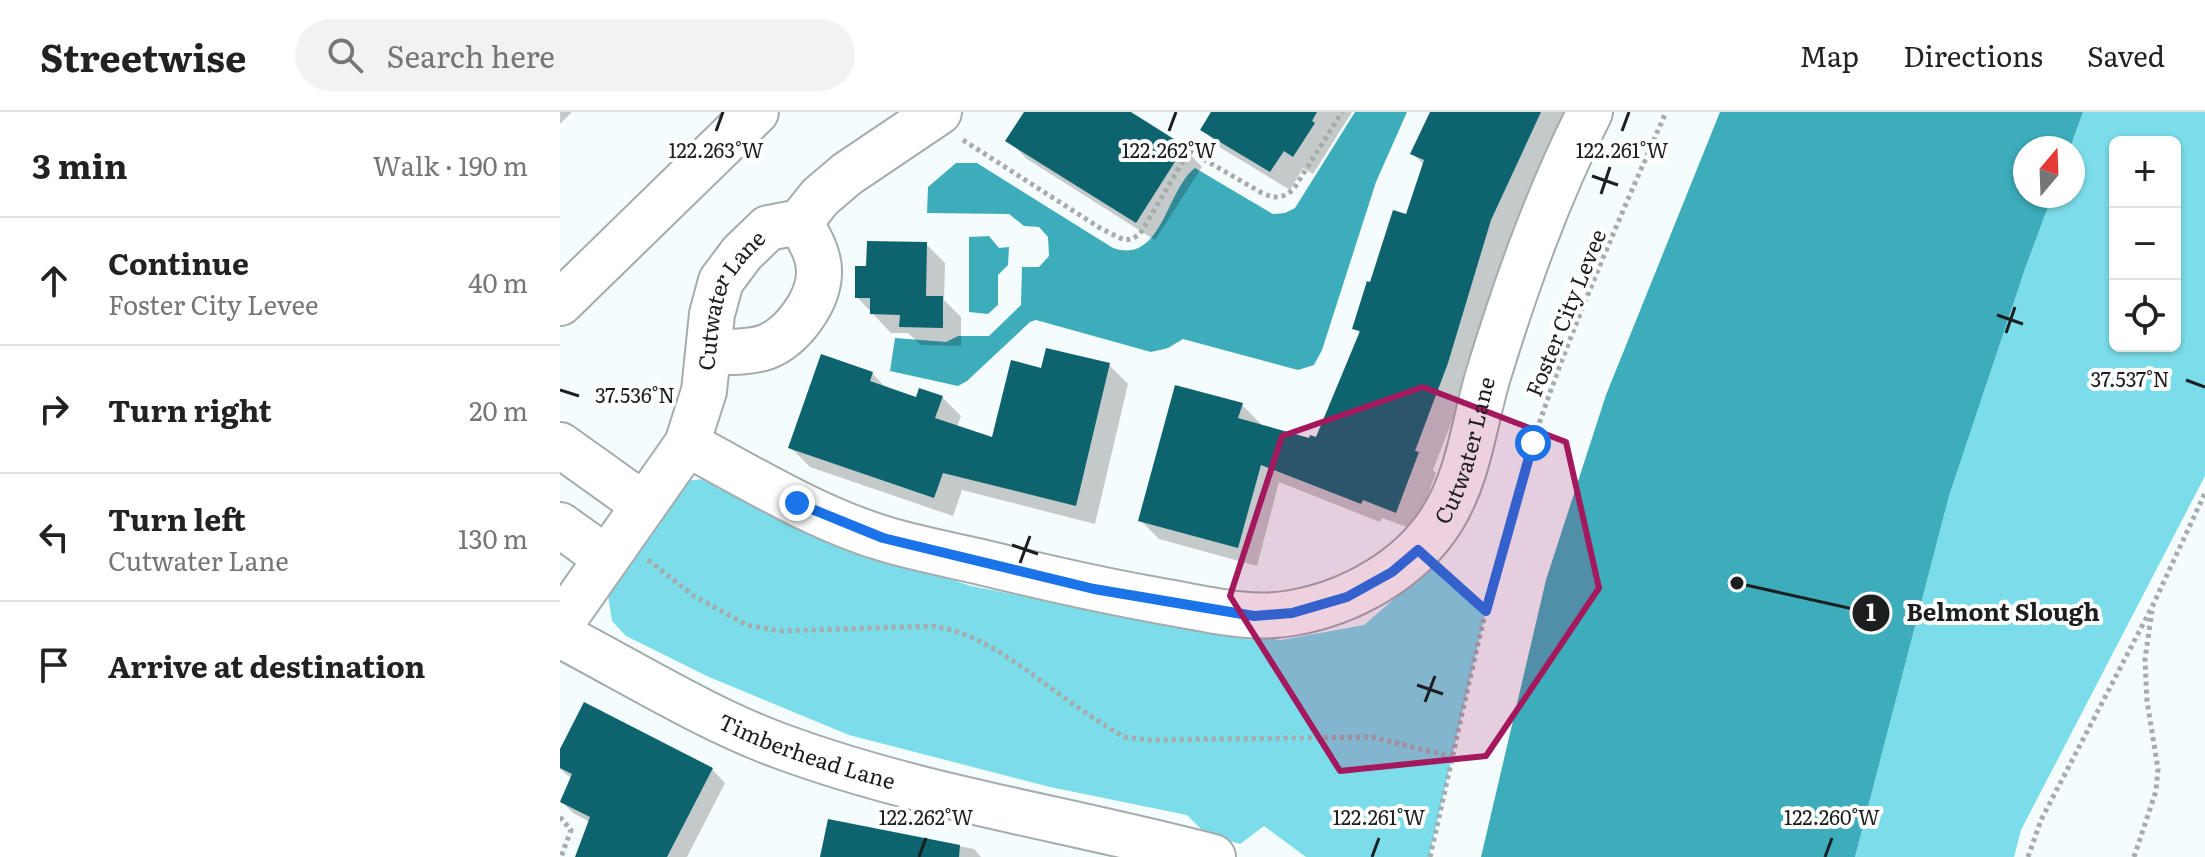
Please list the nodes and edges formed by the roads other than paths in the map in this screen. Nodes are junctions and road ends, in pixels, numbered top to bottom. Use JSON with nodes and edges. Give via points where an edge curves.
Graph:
{"nodes":[{"id":1,"x":756,"y":112,"type":"edge"},
{"id":2,"x":1590,"y":112,"type":"edge"},
{"id":3,"x":934,"y":116,"type":"edge"},
{"id":4,"x":800,"y":222,"type":"junction"},
{"id":5,"x":560,"y":303,"type":"edge"},
{"id":6,"x":710,"y":352,"type":"junction"},
{"id":7,"x":687,"y":444,"type":"junction"},
{"id":8,"x":560,"y":445,"type":"edge"},
{"id":9,"x":560,"y":525,"type":"edge"},
{"id":10,"x":623,"y":533,"type":"junction"},
{"id":11,"x":560,"y":625,"type":"edge"},
{"id":12,"x":560,"y":635,"type":"edge"},
{"id":13,"x":1213,"y":857,"type":"edge"}],
"edges":[{"from":1,"to":5,"type":"street"},
{"from":2,"to":7,"type":"street","name":"Cutwater Lane","via":[[1525,257],[1457,492],[1418,550],[1347,597],[1292,613],[1254,616],[1094,589],[883,538],[797,503]]},
{"from":3,"to":4,"type":"street","name":"Cutwater Lane","via":[[847,174]]},
{"from":4,"to":6,"type":"street","name":"Cutwater Lane","via":[[768,228],[721,281]]},
{"from":4,"to":6,"type":"street","via":[[816,252],[819,273],[816,291],[800,319],[765,347]]},
{"from":6,"to":7,"type":"street","name":"Cutwater Lane"},
{"from":7,"to":10,"type":"street","name":"Cutwater Lane"},
{"from":8,"to":10,"type":"street"},
{"from":9,"to":10,"type":"street"},
{"from":10,"to":11,"type":"street","name":"Cutwater Lane"},
{"from":12,"to":13,"type":"street","name":"Timberhead Lane","via":[[782,747],[921,790]]}]}
